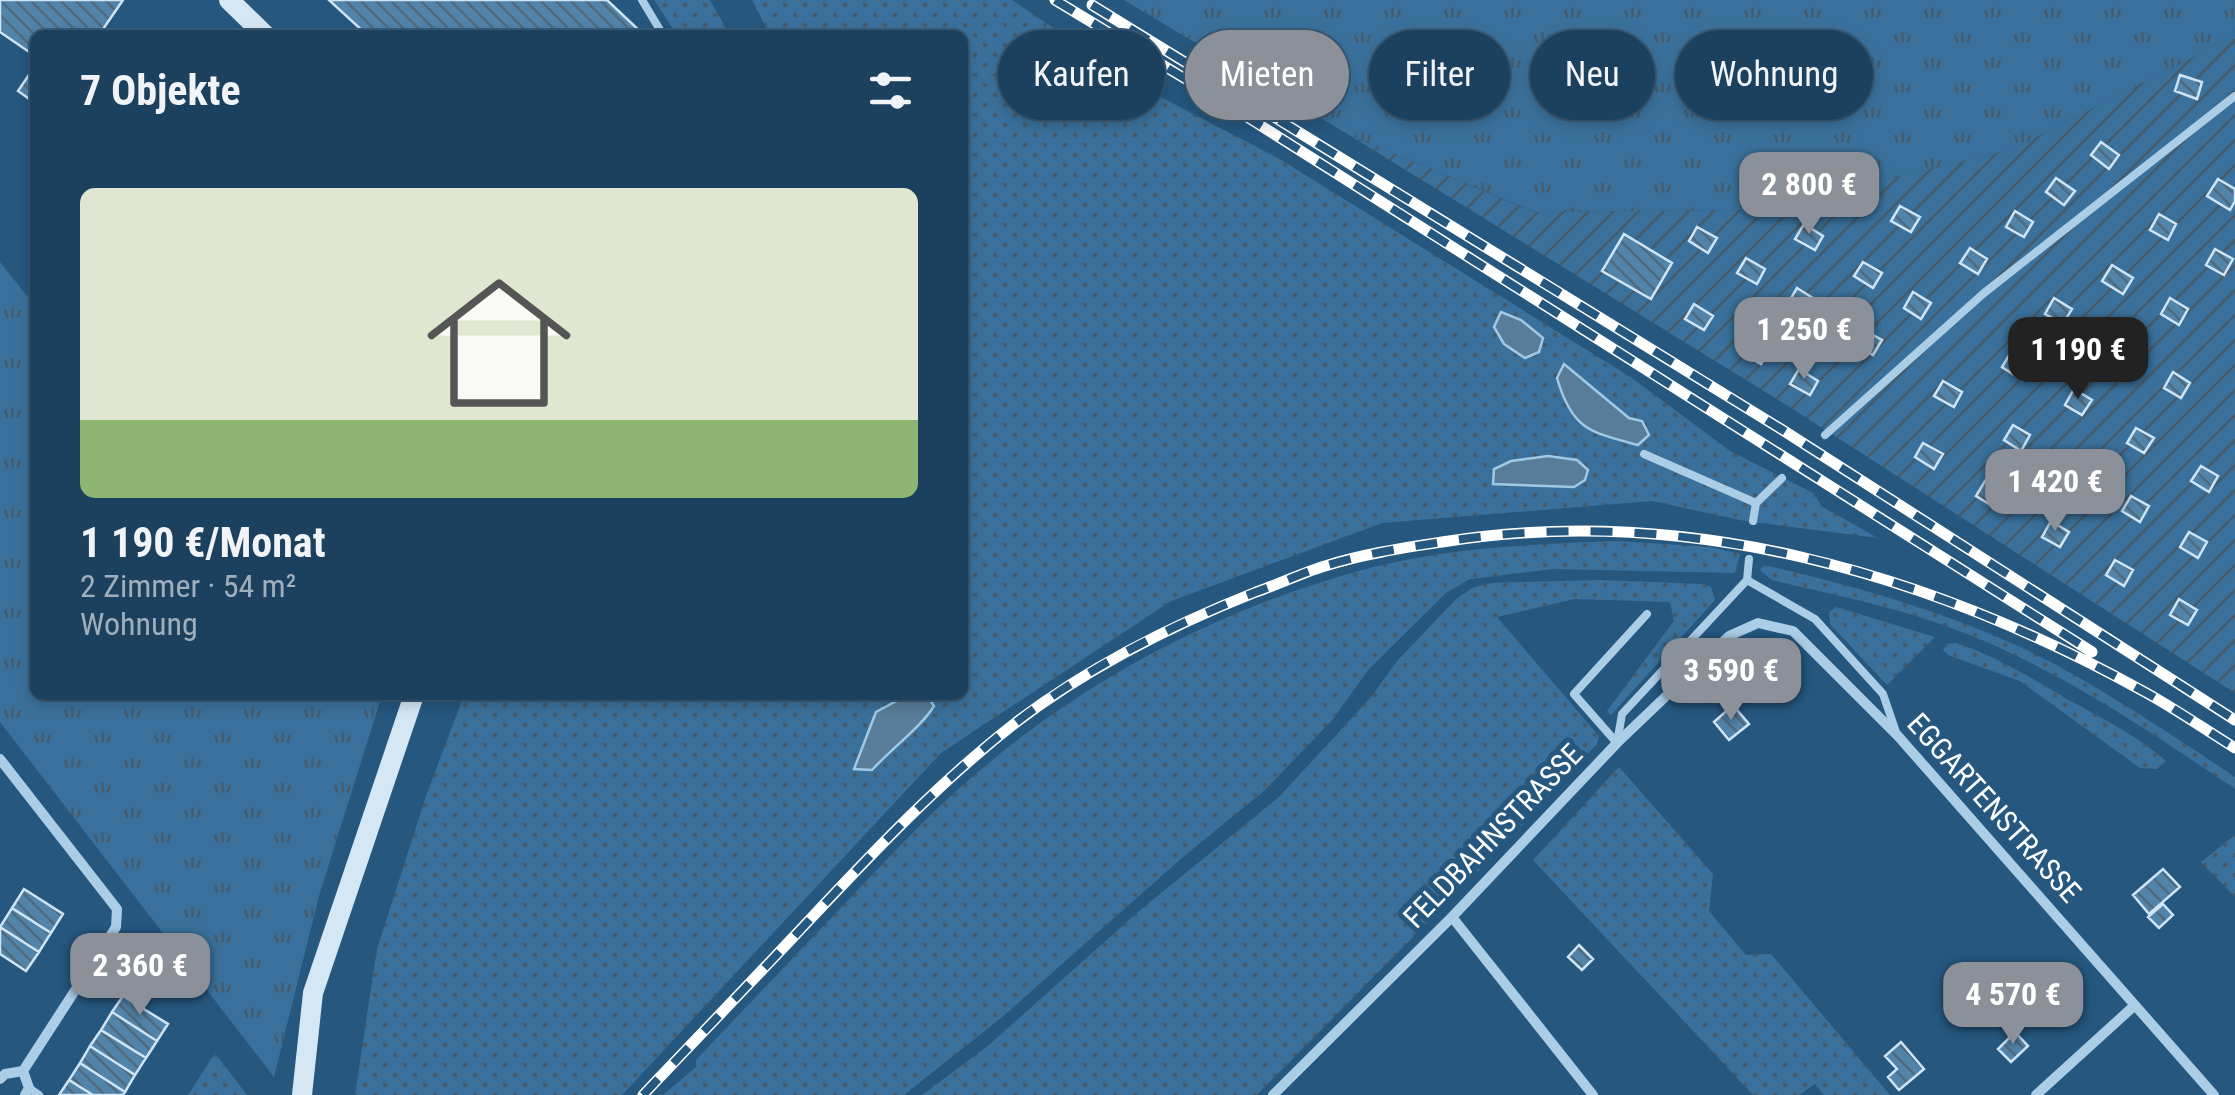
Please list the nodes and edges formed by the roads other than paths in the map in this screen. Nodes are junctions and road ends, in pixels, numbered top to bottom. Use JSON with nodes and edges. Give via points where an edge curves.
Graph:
{"nodes":[{"id":1,"x":230,"y":0,"type":"edge"},
{"id":2,"x":642,"y":0,"type":"edge"},
{"id":3,"x":261,"y":30,"type":"edge"},
{"id":4,"x":660,"y":30,"type":"edge"},
{"id":5,"x":2235,"y":96,"type":"edge"},
{"id":6,"x":1825,"y":435,"type":"dead end"},
{"id":7,"x":1644,"y":454,"type":"dead end"},
{"id":8,"x":1782,"y":478,"type":"dead end"},
{"id":9,"x":1756,"y":503,"type":"junction"},
{"id":10,"x":1753,"y":522,"type":"dead end"},
{"id":11,"x":1750,"y":559,"type":"dead end"},
{"id":12,"x":1747,"y":580,"type":"junction"},
{"id":13,"x":1647,"y":614,"type":"dead end"},
{"id":14,"x":1758,"y":623,"type":"joint"},
{"id":15,"x":412,"y":700,"type":"edge"},
{"id":16,"x":1898,"y":736,"type":"junction"},
{"id":17,"x":1616,"y":742,"type":"junction"},
{"id":18,"x":0,"y":759,"type":"edge"},
{"id":19,"x":1452,"y":917,"type":"junction"},
{"id":20,"x":2135,"y":1006,"type":"junction"},
{"id":21,"x":22,"y":1072,"type":"junction"},
{"id":22,"x":0,"y":1079,"type":"edge"},
{"id":23,"x":31,"y":1093,"type":"edge"},
{"id":24,"x":302,"y":1095,"type":"edge"},
{"id":25,"x":1274,"y":1095,"type":"edge"},
{"id":26,"x":1594,"y":1095,"type":"edge"},
{"id":27,"x":2036,"y":1095,"type":"edge"},
{"id":28,"x":2214,"y":1095,"type":"edge"}],
"edges":[{"from":1,"to":3,"type":"street"},
{"from":2,"to":4,"type":"lane"},
{"from":5,"to":6,"type":"lane","via":[[1984,293]]},
{"from":7,"to":9,"type":"lane"},
{"from":8,"to":9,"type":"lane"},
{"from":9,"to":10,"type":"lane"},
{"from":11,"to":12,"type":"lane"},
{"from":12,"to":16,"type":"lane","via":[[1815,619],[1884,694]]},
{"from":12,"to":17,"type":"lane","via":[[1622,714]]},
{"from":13,"to":17,"type":"lane","via":[[1574,694]]},
{"from":14,"to":16,"type":"street","name":"EGGARTENSTRASSE","via":[[1793,632]]},
{"from":14,"to":17,"type":"street","name":"FELDBAHNSTRASSE","via":[[1729,636]]},
{"from":15,"to":24,"type":"street","via":[[313,993]]},
{"from":16,"to":20,"type":"street","name":"EGGARTENSTRASSE"},
{"from":17,"to":19,"type":"street","name":"FELDBAHNSTRASSE"},
{"from":18,"to":21,"type":"street","via":[[117,909],[116,928]]},
{"from":19,"to":25,"type":"street","name":"FELDBAHNSTRASSE"},
{"from":19,"to":26,"type":"street"},
{"from":20,"to":27,"type":"street"},
{"from":20,"to":28,"type":"street","name":"EGGARTENSTRASSE"},
{"from":21,"to":22,"type":"street"},
{"from":21,"to":23,"type":"street"}]}
